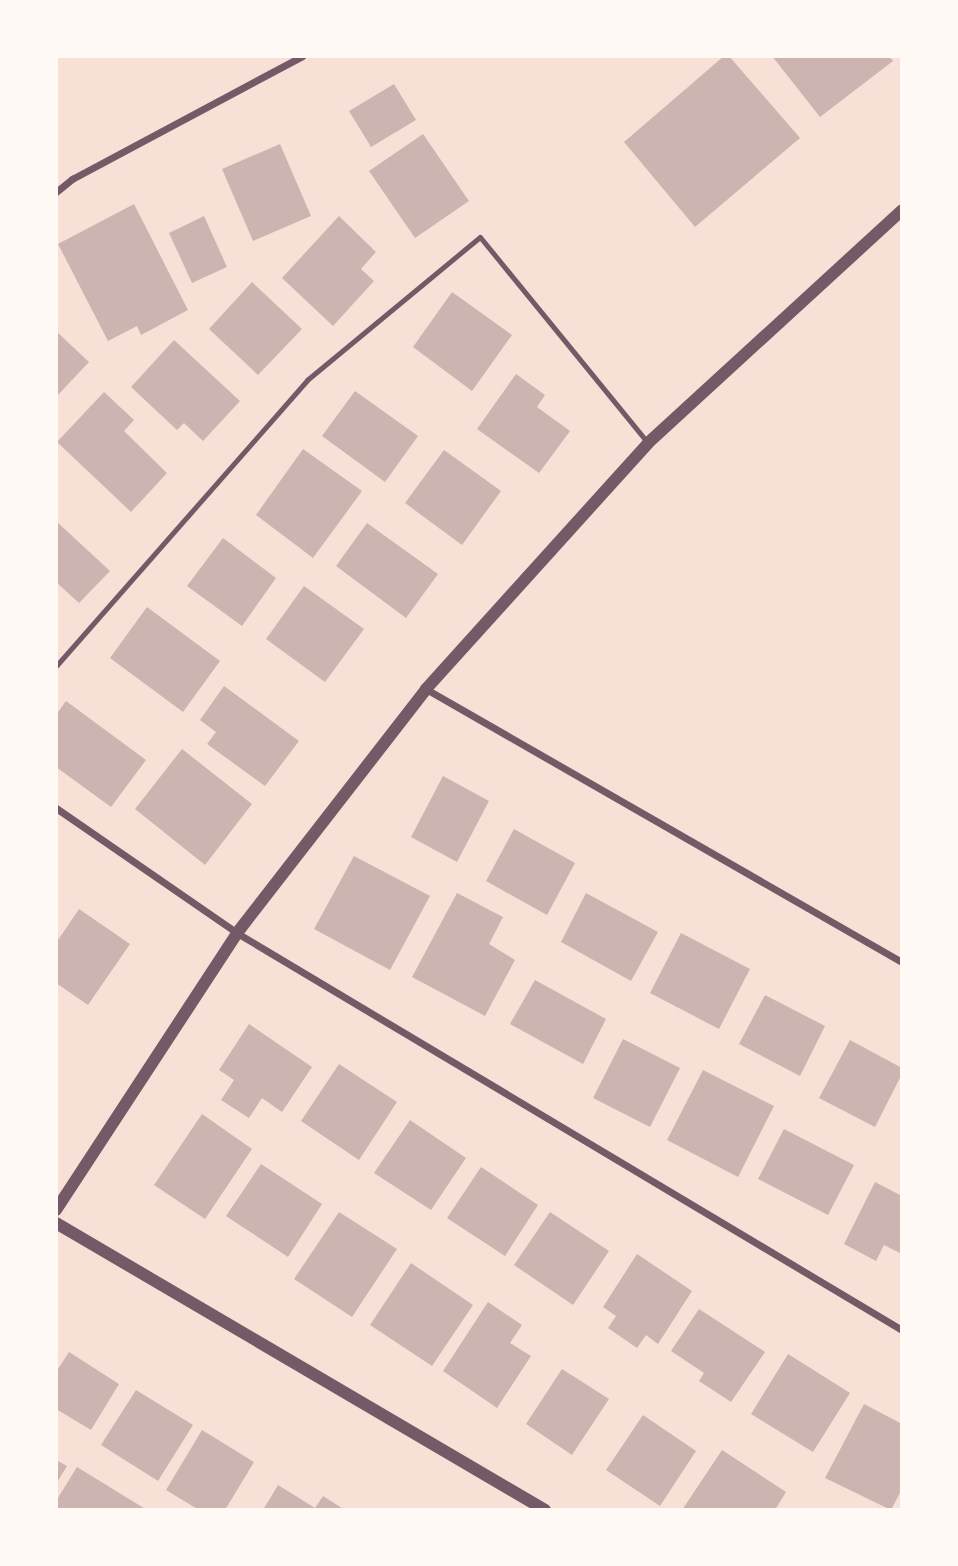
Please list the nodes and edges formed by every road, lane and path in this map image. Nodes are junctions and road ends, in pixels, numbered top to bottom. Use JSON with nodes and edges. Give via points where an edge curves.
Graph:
{"nodes":[{"id":1,"x":302,"y":56,"type":"edge"},
{"id":2,"x":56,"y":192,"type":"edge"},
{"id":3,"x":902,"y":210,"type":"edge"},
{"id":4,"x":648,"y":443,"type":"junction"},
{"id":5,"x":56,"y":666,"type":"edge"},
{"id":6,"x":426,"y":689,"type":"junction"},
{"id":7,"x":56,"y":808,"type":"edge"},
{"id":8,"x":237,"y":933,"type":"junction"},
{"id":9,"x":901,"y":960,"type":"edge"},
{"id":10,"x":56,"y":1210,"type":"edge"},
{"id":11,"x":56,"y":1223,"type":"edge"},
{"id":12,"x":902,"y":1330,"type":"edge"},
{"id":13,"x":545,"y":1510,"type":"edge"}],
"edges":[{"from":1,"to":2,"type":"street","via":[[72,179]]},
{"from":3,"to":4,"type":"street"},
{"from":4,"to":5,"type":"lane","via":[[480,237],[307,380]]},
{"from":4,"to":6,"type":"street"},
{"from":6,"to":8,"type":"street"},
{"from":6,"to":9,"type":"street"},
{"from":7,"to":8,"type":"street"},
{"from":8,"to":10,"type":"street"},
{"from":8,"to":12,"type":"street"},
{"from":11,"to":13,"type":"street"}]}
